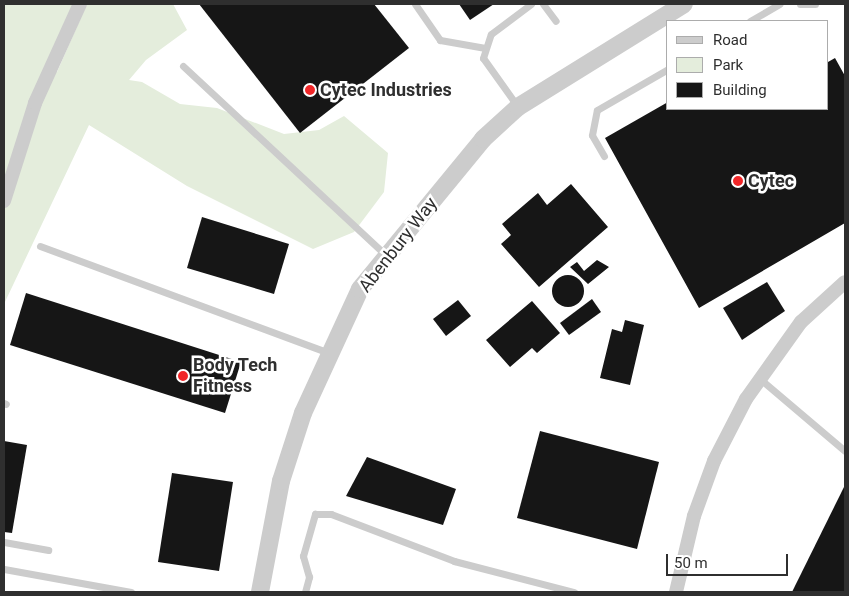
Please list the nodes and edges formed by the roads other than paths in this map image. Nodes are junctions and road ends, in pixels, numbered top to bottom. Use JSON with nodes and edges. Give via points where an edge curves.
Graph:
{"nodes":[{"id":1,"x":80,"y":4,"type":"edge"},
{"id":2,"x":415,"y":4,"type":"edge"},
{"id":3,"x":531,"y":4,"type":"edge"},
{"id":4,"x":543,"y":4,"type":"edge"},
{"id":5,"x":684,"y":4,"type":"edge"},
{"id":6,"x":780,"y":4,"type":"edge"},
{"id":7,"x":800,"y":4,"type":"edge"},
{"id":8,"x":815,"y":4,"type":"edge"},
{"id":9,"x":752,"y":20,"type":"edge"},
{"id":10,"x":556,"y":21,"type":"dead end"},
{"id":11,"x":485,"y":48,"type":"junction"},
{"id":12,"x":183,"y":66,"type":"dead end"},
{"id":13,"x":666,"y":70,"type":"edge"},
{"id":14,"x":518,"y":107,"type":"junction"},
{"id":15,"x":604,"y":156,"type":"dead end"},
{"id":16,"x":4,"y":201,"type":"edge"},
{"id":17,"x":40,"y":246,"type":"dead end"},
{"id":18,"x":387,"y":257,"type":"junction"},
{"id":19,"x":845,"y":282,"type":"edge"},
{"id":20,"x":328,"y":353,"type":"junction"},
{"id":21,"x":760,"y":379,"type":"junction"},
{"id":22,"x":845,"y":451,"type":"edge"},
{"id":23,"x":4,"y":542,"type":"edge"},
{"id":24,"x":48,"y":550,"type":"dead end"},
{"id":25,"x":4,"y":569,"type":"edge"},
{"id":26,"x":131,"y":592,"type":"edge"},
{"id":27,"x":260,"y":592,"type":"edge"},
{"id":28,"x":305,"y":592,"type":"edge"},
{"id":29,"x":574,"y":592,"type":"edge"},
{"id":30,"x":676,"y":592,"type":"edge"}],
"edges":[{"from":1,"to":16,"type":"street","via":[[35,103]]},
{"from":2,"to":11,"type":"lane","via":[[440,40]]},
{"from":3,"to":11,"type":"lane","via":[[491,34]]},
{"from":4,"to":10,"type":"lane"},
{"from":5,"to":14,"type":"street","name":"Abenbury Way"},
{"from":6,"to":9,"type":"lane"},
{"from":7,"to":8,"type":"lane"},
{"from":11,"to":14,"type":"lane","via":[[483,58]]},
{"from":12,"to":18,"type":"lane"},
{"from":13,"to":15,"type":"lane","via":[[597,110],[592,134]]},
{"from":14,"to":18,"type":"street","name":"Abenbury Way","via":[[483,139]]},
{"from":17,"to":20,"type":"lane"},
{"from":18,"to":20,"type":"street","name":"Abenbury Way","via":[[360,289]]},
{"from":19,"to":21,"type":"street","via":[[801,322]]},
{"from":20,"to":27,"type":"street","name":"Abenbury Way","via":[[281,481]]},
{"from":21,"to":22,"type":"lane"},
{"from":21,"to":30,"type":"street","via":[[714,461],[694,516]]},
{"from":23,"to":24,"type":"lane"},
{"from":25,"to":26,"type":"lane"},
{"from":28,"to":29,"type":"lane","via":[[309,576],[303,556],[315,514],[331,514],[454,561]]}]}
